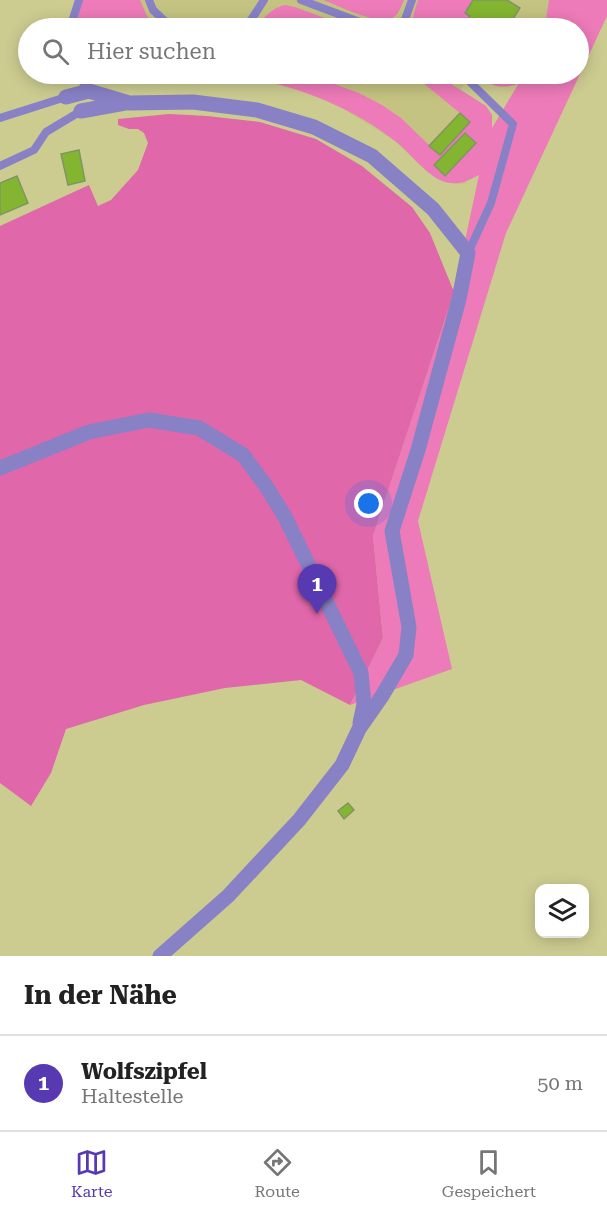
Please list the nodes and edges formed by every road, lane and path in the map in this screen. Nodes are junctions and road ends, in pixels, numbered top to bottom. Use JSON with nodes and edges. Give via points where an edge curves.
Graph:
{"nodes":[{"id":1,"x":79,"y":0,"type":"edge"},
{"id":2,"x":149,"y":0,"type":"edge"},
{"id":3,"x":264,"y":0,"type":"edge"},
{"id":4,"x":301,"y":0,"type":"edge"},
{"id":5,"x":412,"y":0,"type":"edge"},
{"id":6,"x":73,"y":18,"type":"edge"},
{"id":7,"x":162,"y":18,"type":"edge"},
{"id":8,"x":252,"y":18,"type":"edge"},
{"id":9,"x":349,"y":18,"type":"edge"},
{"id":10,"x":406,"y":18,"type":"edge"},
{"id":11,"x":84,"y":84,"type":"edge"},
{"id":12,"x":472,"y":84,"type":"edge"},
{"id":13,"x":89,"y":91,"type":"junction"},
{"id":14,"x":66,"y":97,"type":"joint"},
{"id":15,"x":129,"y":103,"type":"junction"},
{"id":16,"x":81,"y":111,"type":"joint"},
{"id":17,"x":0,"y":118,"type":"edge"},
{"id":18,"x":0,"y":166,"type":"edge"},
{"id":19,"x":468,"y":253,"type":"junction"},
{"id":20,"x":0,"y":468,"type":"edge"},
{"id":21,"x":359,"y":729,"type":"junction"},
{"id":22,"x":160,"y":956,"type":"edge"}],
"edges":[{"from":1,"to":6,"type":"lane"},
{"from":2,"to":7,"type":"lane"},
{"from":3,"to":8,"type":"lane"},
{"from":4,"to":9,"type":"lane"},
{"from":5,"to":10,"type":"lane"},
{"from":11,"to":13,"type":"lane"},
{"from":12,"to":19,"type":"lane","via":[[513,124],[491,203]]},
{"from":13,"to":14,"type":"street"},
{"from":13,"to":15,"type":"street"},
{"from":14,"to":17,"type":"lane"},
{"from":15,"to":16,"type":"street"},
{"from":15,"to":19,"type":"street","via":[[204,103],[257,110],[314,127],[372,156],[433,209]]},
{"from":16,"to":18,"type":"lane","via":[[46,132],[34,150]]},
{"from":19,"to":21,"type":"street","via":[[418,450],[392,531],[409,627],[406,655]]},
{"from":20,"to":21,"type":"street","via":[[89,432],[149,420],[199,428],[243,455],[285,517],[361,673],[364,704]]},
{"from":21,"to":22,"type":"street","via":[[342,765],[299,820],[228,896]]}]}
